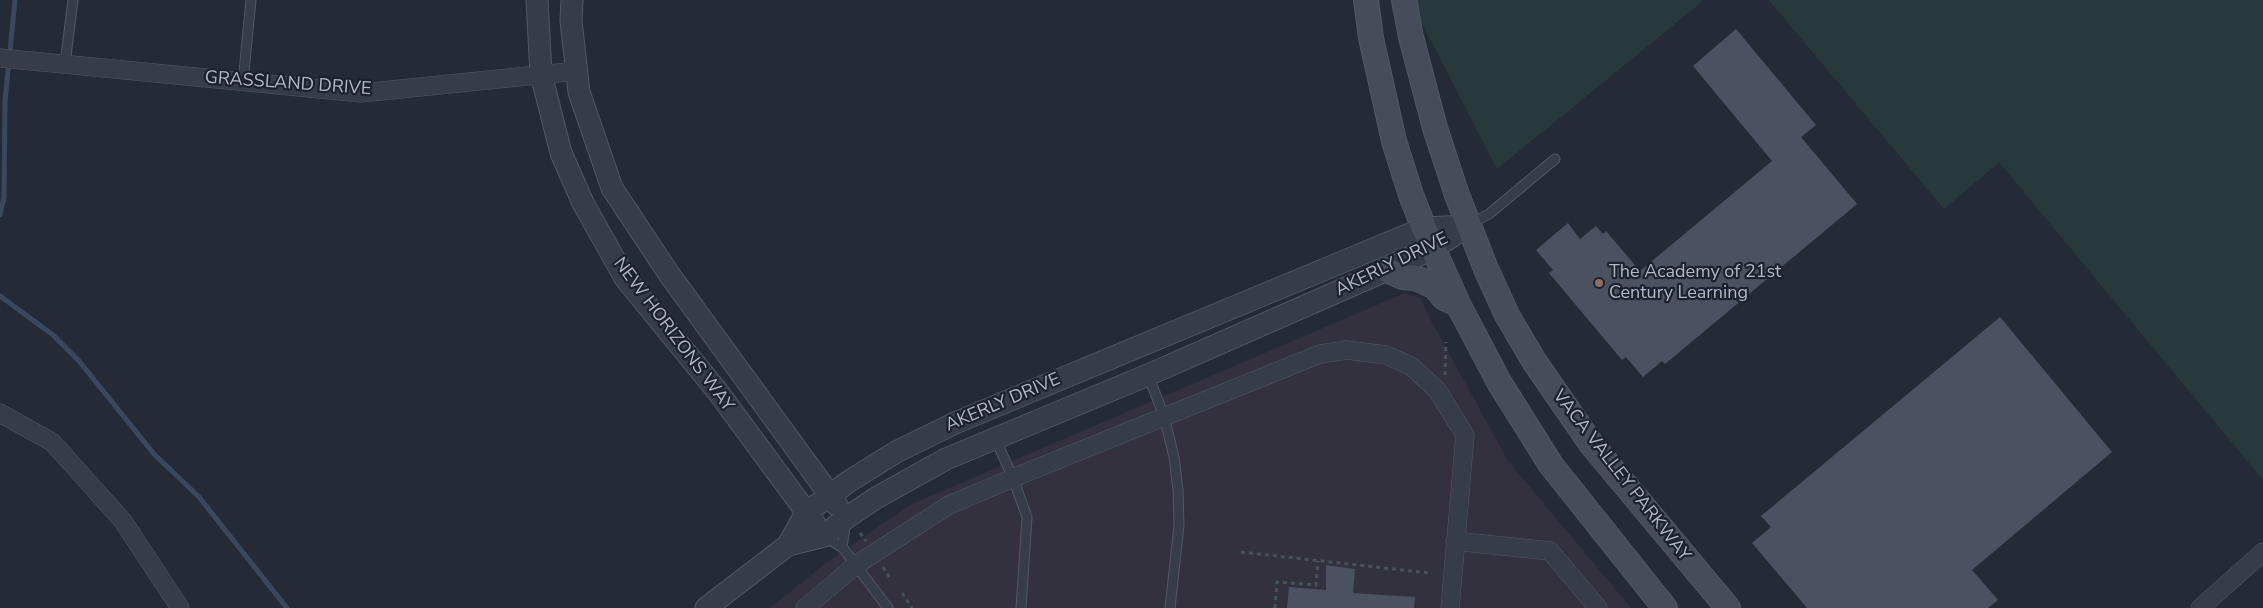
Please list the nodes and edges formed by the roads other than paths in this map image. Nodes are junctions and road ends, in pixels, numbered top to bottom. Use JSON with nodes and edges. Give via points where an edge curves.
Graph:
{"nodes":[{"id":1,"x":72,"y":0,"type":"edge"},
{"id":2,"x":251,"y":0,"type":"edge"},
{"id":3,"x":536,"y":0,"type":"edge"},
{"id":4,"x":572,"y":0,"type":"edge"},
{"id":5,"x":1366,"y":0,"type":"edge"},
{"id":6,"x":1404,"y":0,"type":"edge"},
{"id":7,"x":0,"y":58,"type":"edge"},
{"id":8,"x":65,"y":64,"type":"junction"},
{"id":9,"x":577,"y":71,"type":"junction"},
{"id":10,"x":542,"y":74,"type":"junction"},
{"id":11,"x":243,"y":82,"type":"junction"},
{"id":12,"x":1555,"y":159,"type":"dead end"},
{"id":13,"x":1468,"y":226,"type":"junction"},
{"id":14,"x":1429,"y":238,"type":"junction"},
{"id":15,"x":1387,"y":270,"type":"junction"},
{"id":16,"x":1460,"y":306,"type":"junction"},
{"id":17,"x":1148,"y":375,"type":"junction"},
{"id":18,"x":0,"y":413,"type":"edge"},
{"id":19,"x":1164,"y":416,"type":"junction"},
{"id":20,"x":995,"y":438,"type":"junction"},
{"id":21,"x":1013,"y":478,"type":"junction"},
{"id":22,"x":830,"y":495,"type":"junction"},
{"id":23,"x":806,"y":513,"type":"junction"},
{"id":24,"x":846,"y":518,"type":"junction"},
{"id":25,"x":833,"y":541,"type":"junction"},
{"id":26,"x":1456,"y":541,"type":"junction"},
{"id":27,"x":788,"y":545,"type":"junction"},
{"id":28,"x":2263,"y":552,"type":"edge"},
{"id":29,"x":856,"y":565,"type":"junction"},
{"id":30,"x":180,"y":608,"type":"edge"},
{"id":31,"x":706,"y":608,"type":"edge"},
{"id":32,"x":805,"y":608,"type":"edge"},
{"id":33,"x":888,"y":608,"type":"edge"},
{"id":34,"x":1021,"y":608,"type":"edge"},
{"id":35,"x":1170,"y":608,"type":"edge"},
{"id":36,"x":1450,"y":608,"type":"edge"},
{"id":37,"x":1598,"y":608,"type":"edge"},
{"id":38,"x":1665,"y":608,"type":"edge"},
{"id":39,"x":1728,"y":608,"type":"edge"},
{"id":40,"x":2200,"y":608,"type":"edge"}],
"edges":[{"from":1,"to":8,"type":"lane"},
{"from":2,"to":11,"type":"lane"},
{"from":3,"to":10,"type":"street","name":"NEW HORIZONS WAY"},
{"from":4,"to":9,"type":"street","name":"NEW HORIZONS WAY"},
{"from":5,"to":14,"type":"main road","via":[[1394,141]]},
{"from":6,"to":13,"type":"main road","name":"VACA VALLEY PARKWAY","via":[[1435,128]]},
{"from":7,"to":8,"type":"street","name":"GRASSLAND DRIVE"},
{"from":8,"to":11,"type":"street","name":"GRASSLAND DRIVE"},
{"from":9,"to":10,"type":"street","name":"GRASSLAND DRIVE"},
{"from":9,"to":22,"type":"street","name":"NEW HORIZONS WAY","via":[[579,92],[612,188],[674,282]]},
{"from":10,"to":11,"type":"street","name":"GRASSLAND DRIVE","via":[[360,93]]},
{"from":10,"to":23,"type":"street","name":"NEW HORIZONS WAY","via":[[561,153],[583,203],[625,278],[718,392]]},
{"from":12,"to":13,"type":"lane","via":[[1489,214]]},
{"from":13,"to":14,"type":"street","name":"AKERLY DRIVE"},
{"from":13,"to":39,"type":"main road","name":"VACA VALLEY PARKWAY","via":[[1507,315],[1558,397],[1592,445]]},
{"from":14,"to":15,"type":"street","name":"AKERLY DRIVE"},
{"from":14,"to":16,"type":"main road"},
{"from":14,"to":22,"type":"street","name":"AKERLY DRIVE","via":[[955,423],[896,452]]},
{"from":15,"to":16,"type":"main road","via":[[1402,277],[1423,280],[1444,298]]},
{"from":15,"to":17,"type":"street","name":"AKERLY DRIVE"},
{"from":16,"to":38,"type":"main road","via":[[1499,382],[1551,465]]},
{"from":17,"to":19,"type":"lane"},
{"from":17,"to":20,"type":"street","name":"AKERLY DRIVE"},
{"from":18,"to":30,"type":"street","via":[[52,442],[123,521]]},
{"from":19,"to":21,"type":"street"},
{"from":19,"to":26,"type":"street","via":[[1320,354],[1347,350],[1386,355],[1411,366],[1438,390],[1465,435]]},
{"from":19,"to":35,"type":"lane","via":[[1178,490],[1179,525]]},
{"from":20,"to":21,"type":"lane"},
{"from":20,"to":24,"type":"street","name":"AKERLY DRIVE","via":[[915,475]]},
{"from":21,"to":29,"type":"street","via":[[949,505]]},
{"from":21,"to":34,"type":"lane","via":[[1027,517]]},
{"from":22,"to":23,"type":"street","name":"AKERLY DRIVE"},
{"from":22,"to":24,"type":"street","name":"NEW HORIZONS WAY"},
{"from":23,"to":25,"type":"street","name":"NEW HORIZONS WAY"},
{"from":23,"to":27,"type":"street","name":"AKERLY DRIVE"},
{"from":24,"to":25,"type":"street","name":"AKERLY DRIVE"},
{"from":25,"to":27,"type":"street","name":"AKERLY DRIVE"},
{"from":25,"to":29,"type":"lane"},
{"from":26,"to":36,"type":"street"},
{"from":26,"to":37,"type":"street","via":[[1550,551]]},
{"from":27,"to":31,"type":"street","name":"AKERLY DRIVE"},
{"from":28,"to":40,"type":"street"},
{"from":29,"to":32,"type":"street"},
{"from":29,"to":33,"type":"lane"}]}
